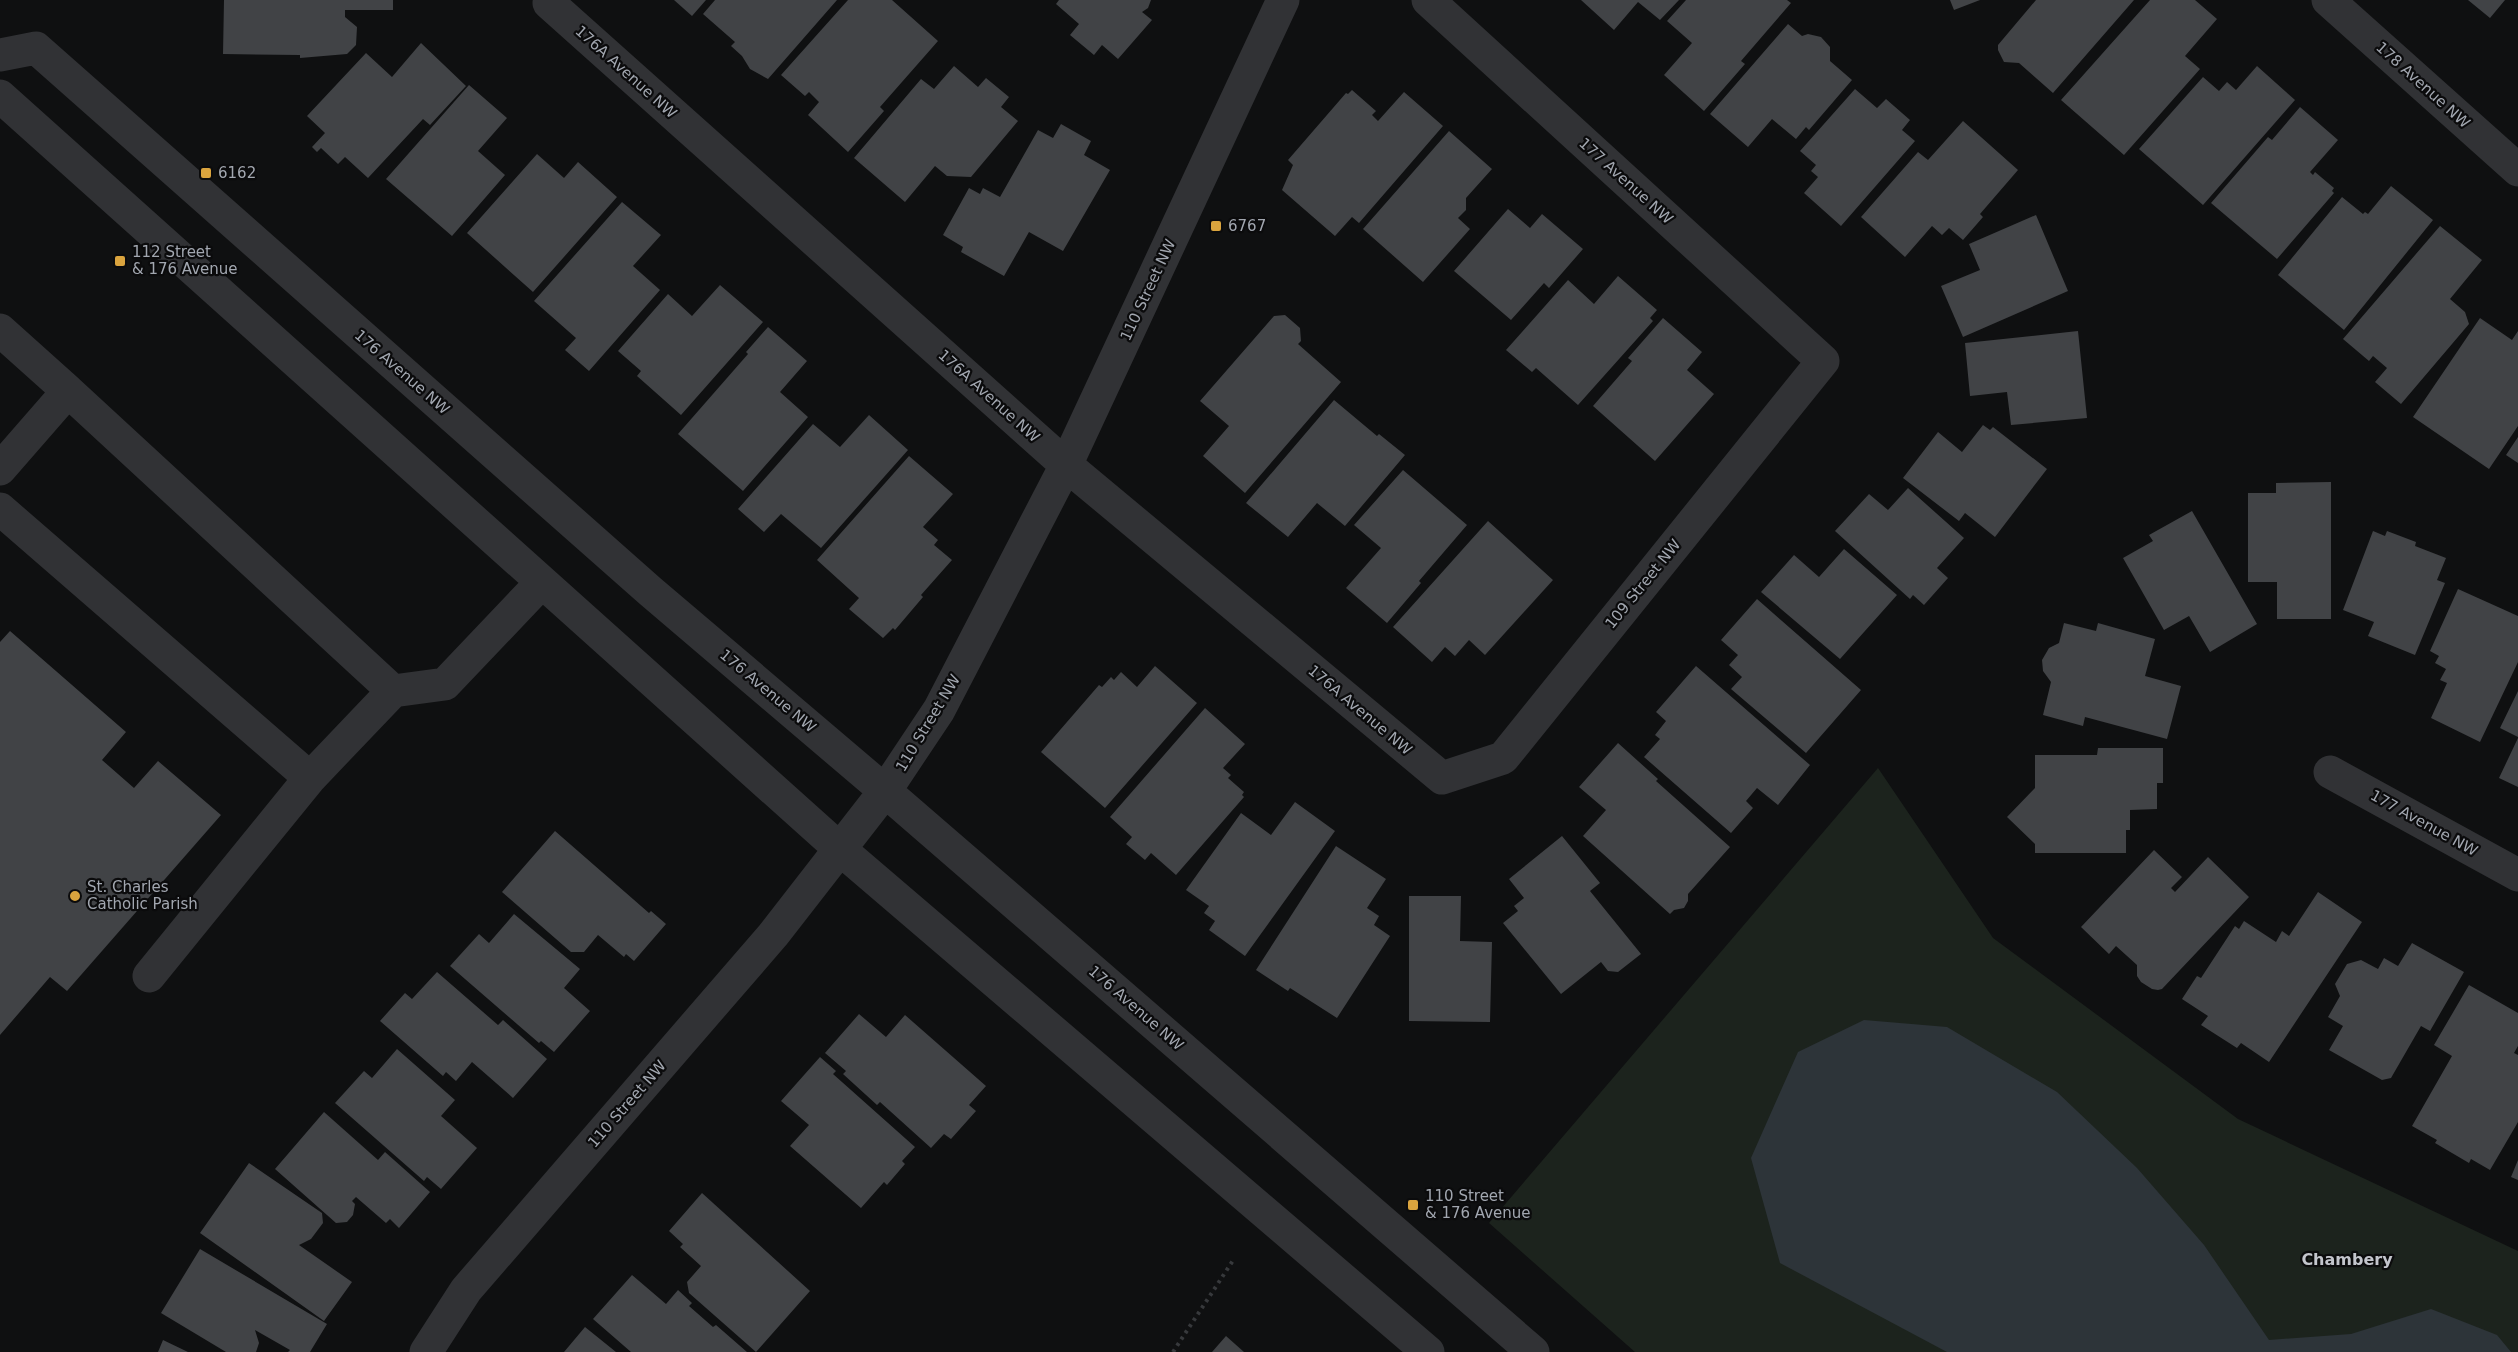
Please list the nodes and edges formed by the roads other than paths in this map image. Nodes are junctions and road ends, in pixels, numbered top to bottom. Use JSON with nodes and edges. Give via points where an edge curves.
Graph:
{"nodes":[{"id":1,"x":550,"y":0,"type":"edge"},
{"id":2,"x":1283,"y":0,"type":"edge"},
{"id":3,"x":1428,"y":0,"type":"edge"},
{"id":4,"x":2328,"y":0,"type":"edge"},
{"id":5,"x":0,"y":56,"type":"edge"},
{"id":6,"x":0,"y":96,"type":"edge"},
{"id":7,"x":2518,"y":170,"type":"edge"},
{"id":8,"x":0,"y":330,"type":"edge"},
{"id":9,"x":1823,"y":361,"type":"joint"},
{"id":10,"x":68,"y":391,"type":"junction"},
{"id":11,"x":1066,"y":465,"type":"junction"},
{"id":12,"x":0,"y":469,"type":"edge"},
{"id":13,"x":0,"y":509,"type":"edge"},
{"id":14,"x":542,"y":582,"type":"junction"},
{"id":15,"x":393,"y":691,"type":"junction"},
{"id":16,"x":2330,"y":772,"type":"dead end"},
{"id":17,"x":310,"y":778,"type":"junction"},
{"id":18,"x":1442,"y":778,"type":"joint"},
{"id":19,"x":885,"y":791,"type":"junction"},
{"id":20,"x":841,"y":850,"type":"junction"},
{"id":21,"x":2518,"y":875,"type":"edge"},
{"id":22,"x":149,"y":976,"type":"dead end"},
{"id":23,"x":426,"y":1352,"type":"edge"},
{"id":24,"x":1428,"y":1352,"type":"edge"},
{"id":25,"x":1533,"y":1352,"type":"edge"}],
"edges":[{"from":1,"to":11,"type":"street","name":"176A Avenue NW"},
{"from":2,"to":11,"type":"street","name":"110 Street NW"},
{"from":3,"to":9,"type":"street","name":"177 Avenue NW"},
{"from":4,"to":7,"type":"street","name":"178 Avenue NW"},
{"from":5,"to":19,"type":"street","name":"176 Avenue NW","via":[[36,48],[650,591]]},
{"from":6,"to":14,"type":"street"},
{"from":8,"to":10,"type":"street"},
{"from":9,"to":18,"type":"street","name":"109 Street NW","via":[[1503,758]]},
{"from":10,"to":12,"type":"street"},
{"from":10,"to":15,"type":"street"},
{"from":11,"to":18,"type":"street","name":"176A Avenue NW"},
{"from":11,"to":19,"type":"street","name":"110 Street NW","via":[[939,710]]},
{"from":13,"to":17,"type":"street"},
{"from":14,"to":15,"type":"street","via":[[445,684]]},
{"from":14,"to":20,"type":"street"},
{"from":15,"to":17,"type":"street"},
{"from":16,"to":21,"type":"street","name":"177 Avenue NW"},
{"from":17,"to":22,"type":"street"},
{"from":19,"to":20,"type":"street","name":"110 Street NW"},
{"from":19,"to":25,"type":"street","name":"176 Avenue NW"},
{"from":20,"to":23,"type":"street","name":"110 Street NW","via":[[773,935],[466,1290]]},
{"from":20,"to":24,"type":"street"}]}
